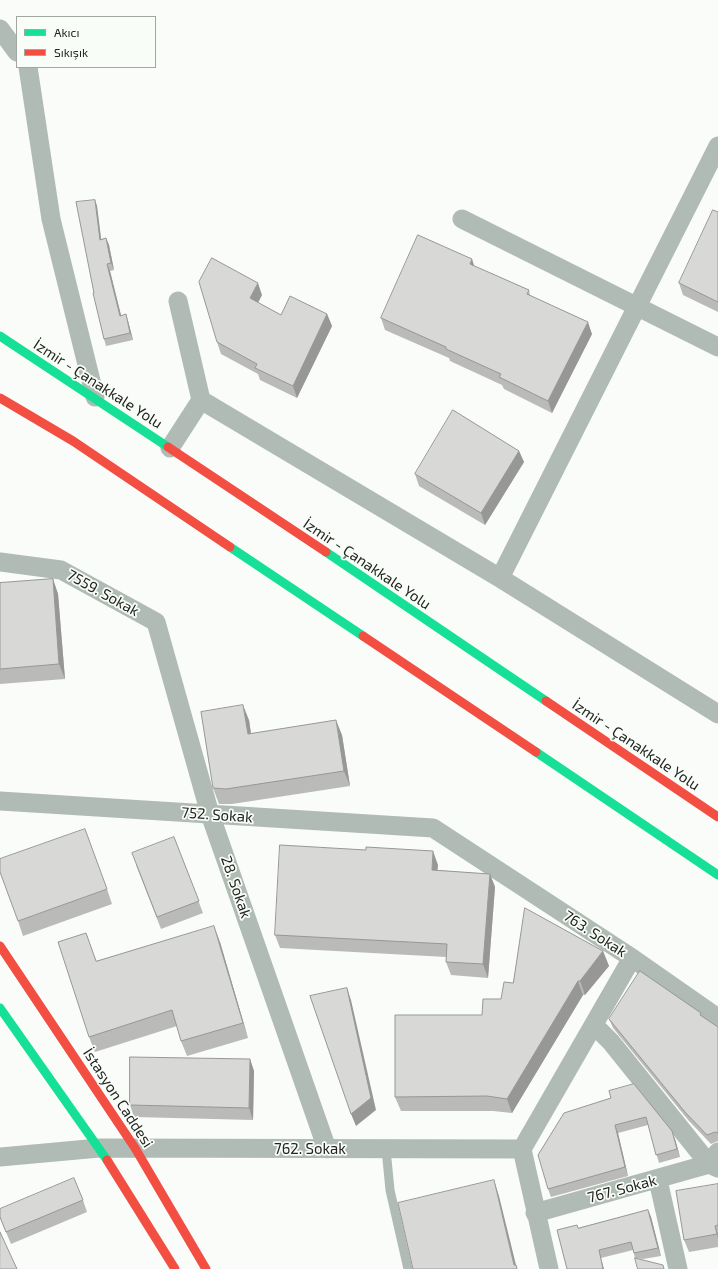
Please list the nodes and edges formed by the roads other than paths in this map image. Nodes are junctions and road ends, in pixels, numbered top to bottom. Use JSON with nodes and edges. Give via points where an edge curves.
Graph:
{"nodes":[{"id":1,"x":0,"y":29,"type":"edge"},
{"id":2,"x":16,"y":51,"type":"edge"},
{"id":3,"x":28,"y":68,"type":"edge"},
{"id":4,"x":718,"y":146,"type":"edge"},
{"id":5,"x":462,"y":219,"type":"dead end"},
{"id":6,"x":178,"y":301,"type":"dead end"},
{"id":7,"x":637,"y":307,"type":"junction"},
{"id":8,"x":0,"y":336,"type":"edge"},
{"id":9,"x":718,"y":347,"type":"edge"},
{"id":10,"x":95,"y":397,"type":"junction"},
{"id":11,"x":0,"y":398,"type":"edge"},
{"id":12,"x":201,"y":400,"type":"junction"},
{"id":13,"x":170,"y":448,"type":"junction"},
{"id":14,"x":0,"y":562,"type":"edge"},
{"id":15,"x":500,"y":578,"type":"junction"},
{"id":16,"x":156,"y":622,"type":"joint"},
{"id":17,"x":718,"y":714,"type":"edge"},
{"id":18,"x":0,"y":801,"type":"edge"},
{"id":19,"x":210,"y":814,"type":"junction"},
{"id":20,"x":718,"y":817,"type":"edge"},
{"id":21,"x":433,"y":828,"type":"joint"},
{"id":22,"x":718,"y":875,"type":"edge"},
{"id":23,"x":0,"y":946,"type":"edge"},
{"id":24,"x":632,"y":958,"type":"junction"},
{"id":25,"x":0,"y":1008,"type":"edge"},
{"id":26,"x":718,"y":1018,"type":"edge"},
{"id":27,"x":594,"y":1025,"type":"junction"},
{"id":28,"x":99,"y":1148,"type":"junction"},
{"id":29,"x":134,"y":1148,"type":"junction"},
{"id":30,"x":327,"y":1149,"type":"junction"},
{"id":31,"x":386,"y":1149,"type":"junction"},
{"id":32,"x":522,"y":1149,"type":"junction"},
{"id":33,"x":0,"y":1156,"type":"edge"},
{"id":34,"x":715,"y":1161,"type":"edge"},
{"id":35,"x":658,"y":1180,"type":"junction"},
{"id":36,"x":535,"y":1213,"type":"junction"},
{"id":37,"x":176,"y":1269,"type":"edge"},
{"id":38,"x":206,"y":1269,"type":"edge"},
{"id":39,"x":408,"y":1269,"type":"edge"},
{"id":40,"x":549,"y":1269,"type":"edge"},
{"id":41,"x":678,"y":1269,"type":"edge"}],
"edges":[{"from":1,"to":2,"type":"street"},
{"from":3,"to":10,"type":"street","via":[[51,219]]},
{"from":4,"to":7,"type":"street"},
{"from":5,"to":7,"type":"street"},
{"from":6,"to":12,"type":"street"},
{"from":7,"to":9,"type":"street"},
{"from":7,"to":15,"type":"street"},
{"from":8,"to":10,"type":"main road","name":"İzmir - Çanakkale Yolu"},
{"from":10,"to":13,"type":"main road","name":"İzmir - Çanakkale Yolu"},
{"from":11,"to":22,"type":"main road","via":[[73,441]]},
{"from":12,"to":13,"type":"street"},
{"from":12,"to":15,"type":"street"},
{"from":13,"to":20,"type":"main road","name":"İzmir - Çanakkale Yolu"},
{"from":14,"to":16,"type":"street","name":"7559. Sokak","via":[[61,570]]},
{"from":15,"to":17,"type":"street"},
{"from":16,"to":19,"type":"street","name":"28. Sokak"},
{"from":18,"to":19,"type":"street","name":"752. Sokak"},
{"from":19,"to":21,"type":"street","name":"752. Sokak"},
{"from":19,"to":30,"type":"street","name":"28. Sokak"},
{"from":21,"to":24,"type":"street","name":"763. Sokak"},
{"from":23,"to":29,"type":"main road","name":"İstasyon Caddesi"},
{"from":24,"to":26,"type":"street"},
{"from":24,"to":27,"type":"street","name":"763. Sokak"},
{"from":25,"to":28,"type":"main road"},
{"from":27,"to":32,"type":"street","name":"763. Sokak"},
{"from":27,"to":34,"type":"street","name":"767. Sokak"},
{"from":28,"to":29,"type":"street","name":"762. Sokak"},
{"from":28,"to":33,"type":"street","name":"762. Sokak"},
{"from":28,"to":37,"type":"main road"},
{"from":29,"to":30,"type":"street","name":"762. Sokak"},
{"from":29,"to":38,"type":"main road","name":"İstasyon Caddesi"},
{"from":30,"to":31,"type":"street","name":"762. Sokak"},
{"from":31,"to":32,"type":"street","name":"762. Sokak"},
{"from":31,"to":39,"type":"lane","via":[[390,1190]]},
{"from":32,"to":36,"type":"street"},
{"from":34,"to":35,"type":"street","name":"767. Sokak"},
{"from":35,"to":36,"type":"street","name":"767. Sokak"},
{"from":35,"to":41,"type":"street"},
{"from":36,"to":40,"type":"street"}]}
